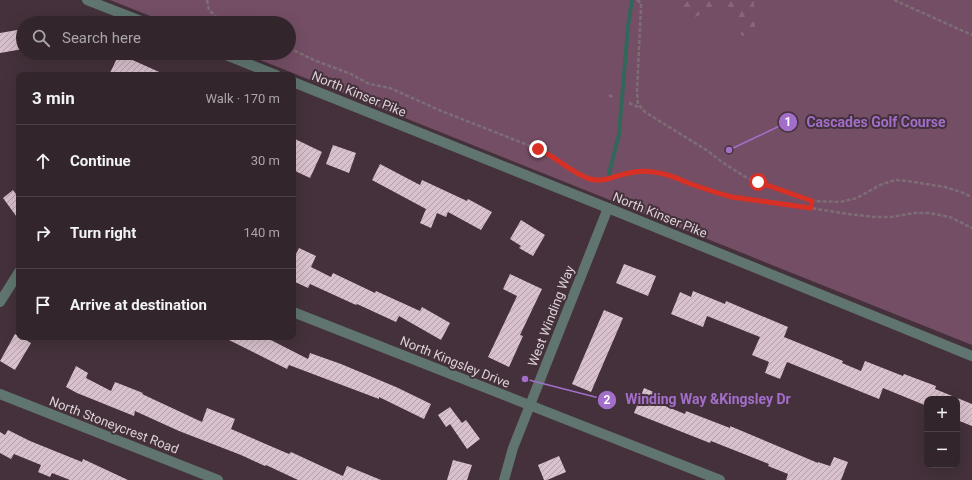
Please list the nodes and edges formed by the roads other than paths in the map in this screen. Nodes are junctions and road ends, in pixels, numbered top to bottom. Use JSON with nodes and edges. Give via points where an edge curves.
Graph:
{"nodes":[{"id":1,"x":87,"y":0,"type":"edge"},
{"id":2,"x":128,"y":16,"type":"edge"},
{"id":3,"x":238,"y":60,"type":"edge"},
{"id":4,"x":268,"y":72,"type":"edge"},
{"id":5,"x":296,"y":83,"type":"edge"},
{"id":6,"x":608,"y":208,"type":"junction"},
{"id":7,"x":16,"y":277,"type":"edge"},
{"id":8,"x":0,"y":302,"type":"edge"},
{"id":9,"x":296,"y":313,"type":"edge"},
{"id":10,"x":972,"y":356,"type":"edge"},
{"id":11,"x":0,"y":394,"type":"edge"},
{"id":12,"x":530,"y":405,"type":"junction"},
{"id":13,"x":218,"y":480,"type":"edge"},
{"id":14,"x":504,"y":480,"type":"edge"},
{"id":15,"x":720,"y":480,"type":"edge"}],
"edges":[{"from":1,"to":2,"type":"street"},
{"from":3,"to":4,"type":"street"},
{"from":5,"to":6,"type":"street","name":"North Kinser Pike"},
{"from":6,"to":10,"type":"street","name":"North Kinser Pike"},
{"from":6,"to":12,"type":"street","name":"West Winding Way"},
{"from":7,"to":8,"type":"street"},
{"from":9,"to":12,"type":"street","name":"North Kingsley Drive"},
{"from":11,"to":13,"type":"street","name":"North Stoneycrest Road"},
{"from":12,"to":14,"type":"street","name":"West Winding Way"},
{"from":12,"to":15,"type":"street","name":"North Kingsley Drive"}]}
